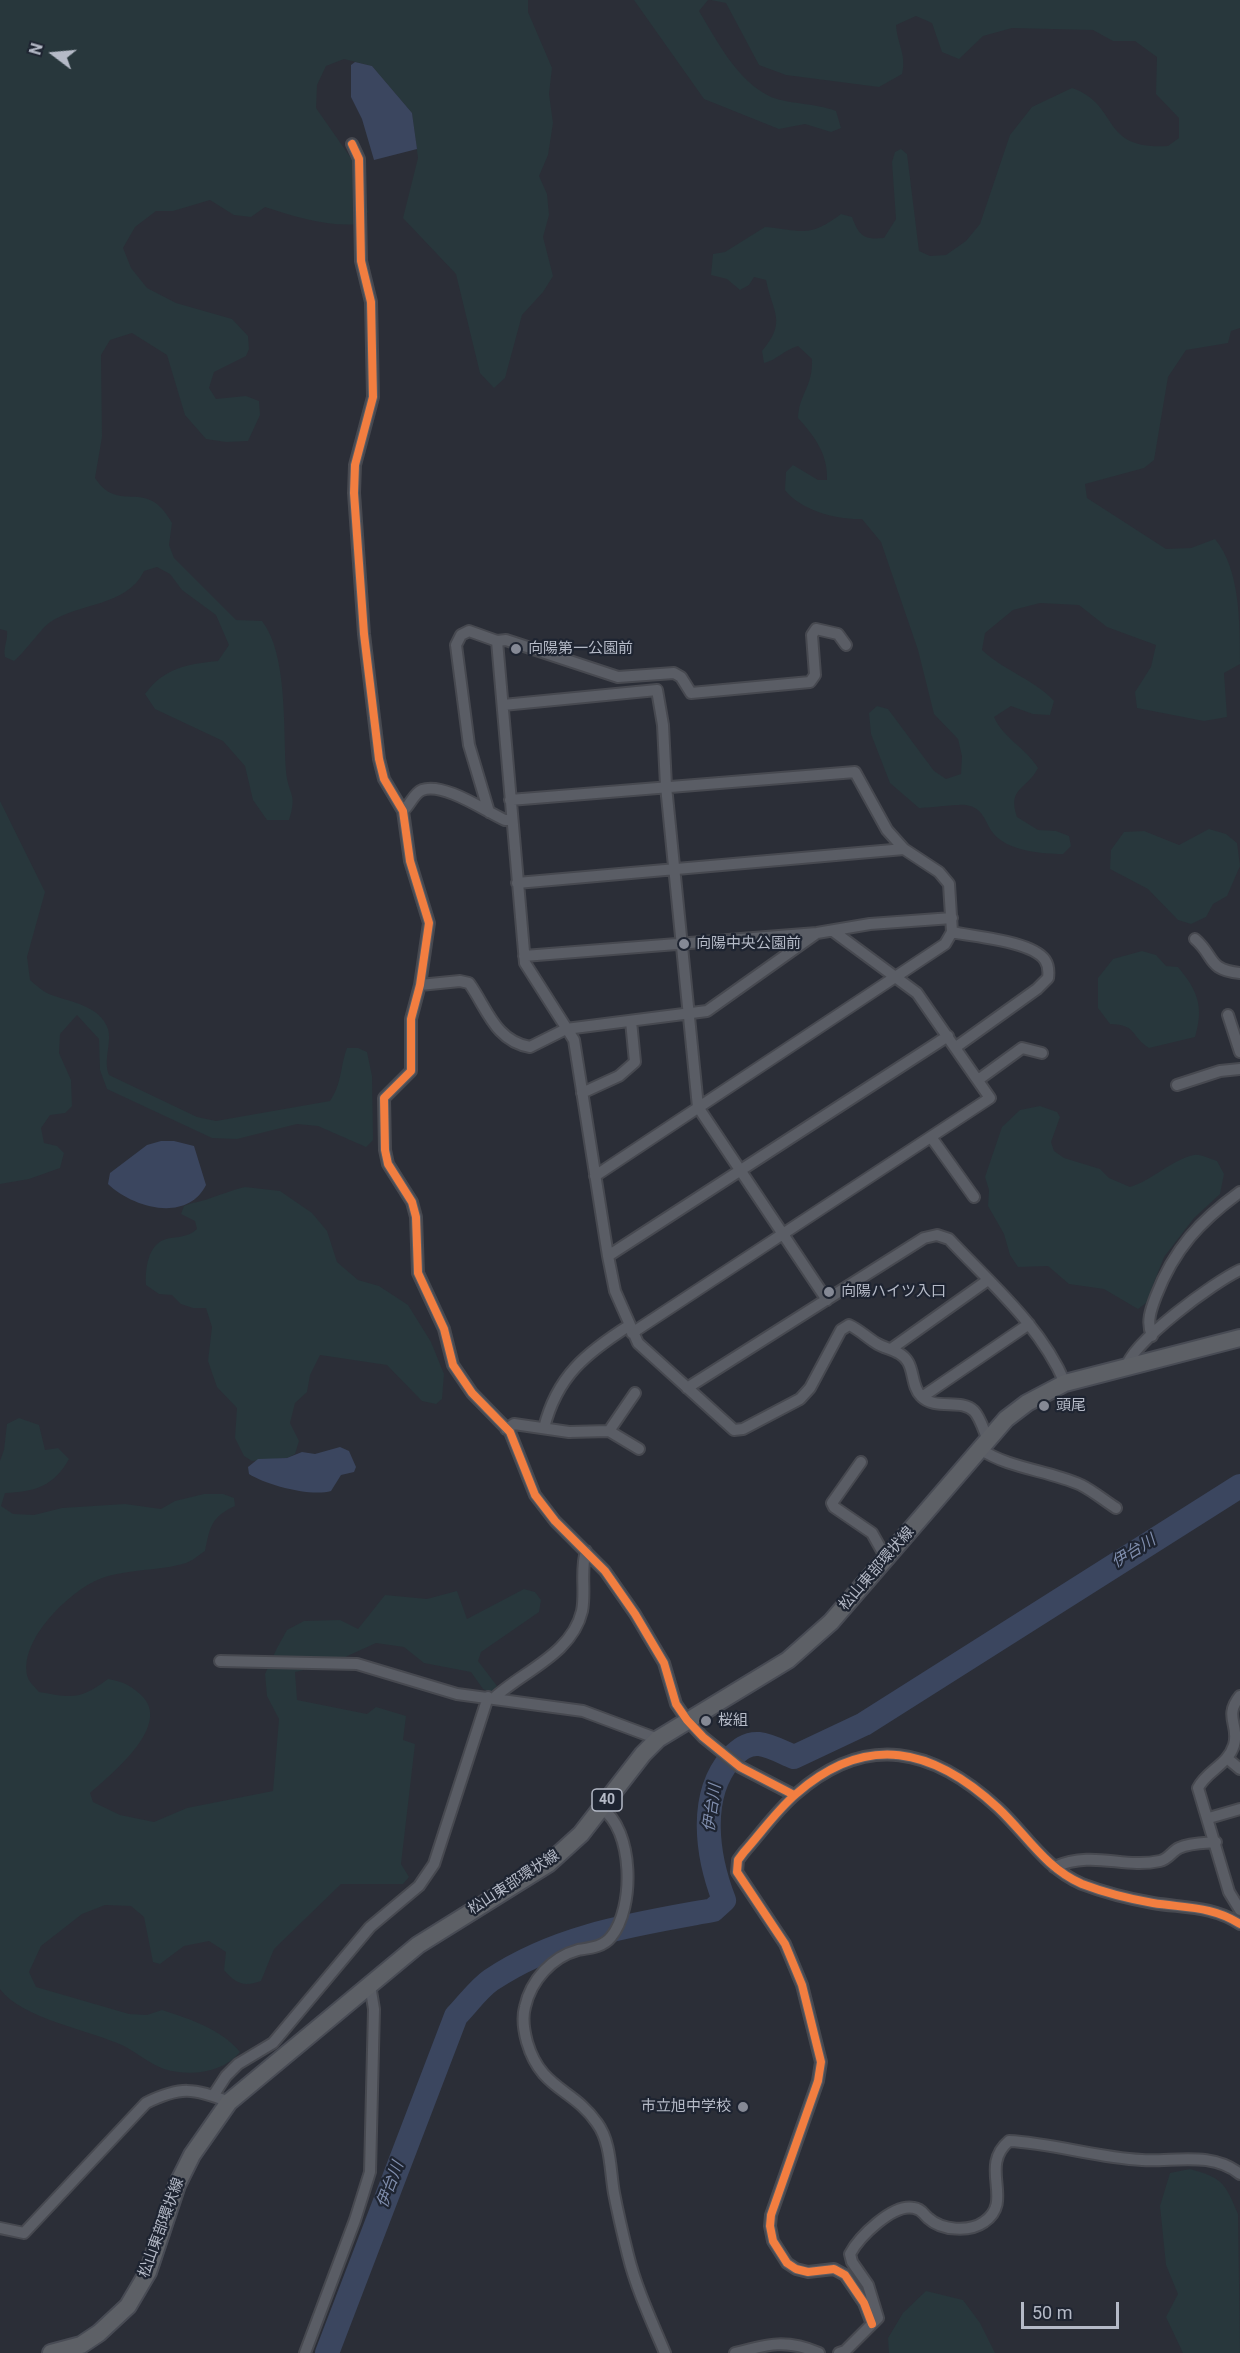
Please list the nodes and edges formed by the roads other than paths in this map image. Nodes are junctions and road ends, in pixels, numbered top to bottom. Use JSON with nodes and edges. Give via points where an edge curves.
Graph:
{"nodes":[{"id":1,"x":352,"y":144,"type":"dead end"},
{"id":2,"x":497,"y":641,"type":"junction"},
{"id":3,"x":846,"y":645,"type":"dead end"},
{"id":4,"x":503,"y":705,"type":"junction"},
{"id":5,"x":666,"y":786,"type":"junction"},
{"id":6,"x":510,"y":800,"type":"junction"},
{"id":7,"x":403,"y":811,"type":"junction"},
{"id":8,"x":489,"y":812,"type":"junction"},
{"id":9,"x":512,"y":820,"type":"junction"},
{"id":10,"x":904,"y":849,"type":"junction"},
{"id":11,"x":675,"y":869,"type":"junction"},
{"id":12,"x":517,"y":883,"type":"junction"},
{"id":13,"x":952,"y":918,"type":"junction"},
{"id":14,"x":833,"y":931,"type":"junction"},
{"id":15,"x":952,"y":932,"type":"junction"},
{"id":16,"x":817,"y":933,"type":"junction"},
{"id":17,"x":1195,"y":939,"type":"dead end"},
{"id":18,"x":682,"y":942,"type":"junction"},
{"id":19,"x":524,"y":956,"type":"junction"},
{"id":20,"x":1240,"y":973,"type":"edge"},
{"id":21,"x":896,"y":976,"type":"junction"},
{"id":22,"x":420,"y":985,"type":"junction"},
{"id":23,"x":690,"y":1014,"type":"junction"},
{"id":24,"x":1228,"y":1015,"type":"dead end"},
{"id":25,"x":631,"y":1021,"type":"junction"},
{"id":26,"x":566,"y":1029,"type":"junction"},
{"id":27,"x":948,"y":1036,"type":"junction"},
{"id":28,"x":956,"y":1047,"type":"junction"},
{"id":29,"x":1240,"y":1052,"type":"edge"},
{"id":30,"x":1042,"y":1053,"type":"dead end"},
{"id":31,"x":1240,"y":1069,"type":"edge"},
{"id":32,"x":978,"y":1080,"type":"junction"},
{"id":33,"x":1177,"y":1085,"type":"dead end"},
{"id":34,"x":582,"y":1093,"type":"junction"},
{"id":35,"x":698,"y":1107,"type":"junction"},
{"id":36,"x":931,"y":1137,"type":"junction"},
{"id":37,"x":741,"y":1169,"type":"junction"},
{"id":38,"x":595,"y":1176,"type":"junction"},
{"id":39,"x":1240,"y":1192,"type":"edge"},
{"id":40,"x":974,"y":1197,"type":"dead end"},
{"id":41,"x":784,"y":1234,"type":"junction"},
{"id":42,"x":608,"y":1256,"type":"junction"},
{"id":43,"x":1240,"y":1270,"type":"edge"},
{"id":44,"x":988,"y":1280,"type":"junction"},
{"id":45,"x":827,"y":1300,"type":"junction"},
{"id":46,"x":1029,"y":1324,"type":"junction"},
{"id":47,"x":631,"y":1329,"type":"junction"},
{"id":48,"x":1152,"y":1336,"type":"junction"},
{"id":49,"x":1240,"y":1338,"type":"edge"},
{"id":50,"x":891,"y":1350,"type":"junction"},
{"id":51,"x":1126,"y":1368,"type":"junction"},
{"id":52,"x":1065,"y":1383,"type":"junction"},
{"id":53,"x":687,"y":1388,"type":"junction"},
{"id":54,"x":635,"y":1393,"type":"dead end"},
{"id":55,"x":921,"y":1397,"type":"junction"},
{"id":56,"x":544,"y":1428,"type":"junction"},
{"id":57,"x":506,"y":1429,"type":"junction"},
{"id":58,"x":609,"y":1431,"type":"junction"},
{"id":59,"x":984,"y":1444,"type":"junction"},
{"id":60,"x":639,"y":1449,"type":"dead end"},
{"id":61,"x":861,"y":1462,"type":"dead end"},
{"id":62,"x":1116,"y":1508,"type":"dead end"},
{"id":63,"x":586,"y":1551,"type":"junction"},
{"id":64,"x":886,"y":1558,"type":"junction"},
{"id":65,"x":220,"y":1661,"type":"dead end"},
{"id":66,"x":1240,"y":1696,"type":"edge"},
{"id":67,"x":491,"y":1698,"type":"junction"},
{"id":68,"x":687,"y":1720,"type":"junction"},
{"id":69,"x":658,"y":1739,"type":"junction"},
{"id":70,"x":1228,"y":1759,"type":"junction"},
{"id":71,"x":1240,"y":1769,"type":"edge"},
{"id":72,"x":794,"y":1795,"type":"junction"},
{"id":73,"x":601,"y":1808,"type":"junction"},
{"id":74,"x":1240,"y":1809,"type":"edge"},
{"id":75,"x":1209,"y":1818,"type":"junction"},
{"id":76,"x":1216,"y":1842,"type":"junction"},
{"id":77,"x":1054,"y":1867,"type":"junction"},
{"id":78,"x":1240,"y":1910,"type":"edge"},
{"id":79,"x":1240,"y":1924,"type":"edge"},
{"id":80,"x":370,"y":1985,"type":"junction"},
{"id":81,"x":221,"y":2099,"type":"junction"},
{"id":82,"x":1238,"y":2169,"type":"edge"},
{"id":83,"x":0,"y":2228,"type":"edge"},
{"id":84,"x":872,"y":2324,"type":"junction"},
{"id":85,"x":82,"y":2349,"type":"edge"},
{"id":86,"x":51,"y":2353,"type":"edge"},
{"id":87,"x":305,"y":2353,"type":"edge"},
{"id":88,"x":665,"y":2353,"type":"edge"},
{"id":89,"x":735,"y":2353,"type":"edge"},
{"id":90,"x":819,"y":2353,"type":"edge"},
{"id":91,"x":839,"y":2353,"type":"edge"}],
"edges":[{"from":1,"to":7,"type":"street","via":[[359,159],[361,261],[372,302],[373,398],[355,465],[354,493],[363,622],[379,759],[384,779]]},
{"from":2,"to":3,"type":"street","via":[[506,640],[618,677],[674,673],[691,693],[810,682],[815,675],[812,635],[816,629],[838,634]]},
{"from":2,"to":4,"type":"street"},
{"from":2,"to":8,"type":"street","via":[[469,632],[461,635],[456,645],[469,745]]},
{"from":4,"to":5,"type":"street","via":[[657,690]]},
{"from":4,"to":6,"type":"street"},
{"from":5,"to":6,"type":"street"},
{"from":5,"to":10,"type":"street","via":[[855,772],[887,830]]},
{"from":5,"to":11,"type":"street"},
{"from":6,"to":9,"type":"street"},
{"from":7,"to":8,"type":"street","via":[[416,794],[430,789],[445,791]]},
{"from":7,"to":22,"type":"street","via":[[410,861],[429,923]]},
{"from":8,"to":9,"type":"street"},
{"from":9,"to":12,"type":"street"},
{"from":10,"to":11,"type":"street"},
{"from":10,"to":13,"type":"street","via":[[939,872],[949,884]]},
{"from":11,"to":12,"type":"street"},
{"from":11,"to":18,"type":"street"},
{"from":12,"to":19,"type":"street"},
{"from":13,"to":14,"type":"street"},
{"from":13,"to":15,"type":"street"},
{"from":14,"to":16,"type":"street"},
{"from":14,"to":21,"type":"street"},
{"from":15,"to":21,"type":"street","via":[[945,944]]},
{"from":15,"to":28,"type":"street","via":[[1025,947],[1044,958],[1049,966],[1048,978],[1037,989]]},
{"from":16,"to":18,"type":"street"},
{"from":16,"to":23,"type":"street","via":[[707,1011]]},
{"from":17,"to":20,"type":"street","via":[[1216,967]]},
{"from":18,"to":19,"type":"street"},
{"from":18,"to":23,"type":"street"},
{"from":19,"to":26,"type":"street","via":[[530,973]]},
{"from":21,"to":27,"type":"street","via":[[917,993]]},
{"from":21,"to":35,"type":"street"},
{"from":22,"to":26,"type":"street","via":[[469,983],[487,1014],[508,1040],[518,1044],[530,1047]]},
{"from":22,"to":57,"type":"street","via":[[411,1019],[411,1071],[384,1098],[385,1150],[388,1164],[412,1202],[418,1273],[444,1329],[453,1365],[472,1393]]},
{"from":23,"to":25,"type":"street"},
{"from":23,"to":35,"type":"street"},
{"from":24,"to":29,"type":"street"},
{"from":25,"to":26,"type":"street"},
{"from":25,"to":34,"type":"street","via":[[635,1062],[619,1076]]},
{"from":26,"to":34,"type":"street","via":[[574,1040]]},
{"from":27,"to":28,"type":"street"},
{"from":27,"to":37,"type":"street"},
{"from":28,"to":32,"type":"street"},
{"from":30,"to":32,"type":"street","via":[[1023,1048]]},
{"from":31,"to":33,"type":"street"},
{"from":32,"to":36,"type":"street","via":[[990,1098]]},
{"from":34,"to":38,"type":"street"},
{"from":35,"to":37,"type":"street"},
{"from":35,"to":38,"type":"street"},
{"from":36,"to":40,"type":"street"},
{"from":36,"to":41,"type":"street"},
{"from":37,"to":41,"type":"street"},
{"from":37,"to":42,"type":"street"},
{"from":38,"to":42,"type":"street"},
{"from":39,"to":48,"type":"street","via":[[1197,1228],[1176,1252],[1149,1316]]},
{"from":41,"to":45,"type":"street"},
{"from":41,"to":47,"type":"street"},
{"from":42,"to":47,"type":"street","via":[[615,1291]]},
{"from":43,"to":48,"type":"street","via":[[1206,1289]]},
{"from":44,"to":45,"type":"street","via":[[949,1239],[931,1235]]},
{"from":44,"to":46,"type":"street"},
{"from":44,"to":50,"type":"street"},
{"from":45,"to":53,"type":"street"},
{"from":46,"to":52,"type":"street","via":[[1054,1357]]},
{"from":46,"to":55,"type":"street"},
{"from":47,"to":53,"type":"street","via":[[638,1343]]},
{"from":47,"to":56,"type":"street","via":[[588,1353],[557,1391]]},
{"from":48,"to":51,"type":"street","via":[[1132,1354]]},
{"from":49,"to":51,"type":"main road","name":"松山東部環状線","number":"40"},
{"from":50,"to":53,"type":"street","via":[[849,1325],[841,1330],[800,1399],[743,1430],[734,1430]]},
{"from":50,"to":55,"type":"street","via":[[907,1360]]},
{"from":51,"to":52,"type":"main road","name":"松山東部環状線","number":"40"},
{"from":52,"to":59,"type":"main road","name":"松山東部環状線","number":"40","via":[[1027,1403]]},
{"from":54,"to":58,"type":"street"},
{"from":55,"to":59,"type":"street","via":[[936,1404],[969,1407],[975,1412]]},
{"from":56,"to":57,"type":"street","via":[[514,1424]]},
{"from":56,"to":58,"type":"street"},
{"from":57,"to":63,"type":"street","via":[[535,1495]]},
{"from":58,"to":60,"type":"street"},
{"from":59,"to":62,"type":"street","via":[[997,1460],[1080,1485]]},
{"from":59,"to":64,"type":"main road","name":"松山東部環状線","number":"40"},
{"from":61,"to":64,"type":"street","via":[[832,1503],[872,1533]]},
{"from":63,"to":67,"type":"street","via":[[582,1612],[574,1632],[562,1647]]},
{"from":63,"to":68,"type":"street","via":[[605,1571],[657,1647],[670,1676],[676,1704]]},
{"from":64,"to":68,"type":"main road","name":"松山東部環状線","number":"40","via":[[831,1622],[788,1660]]},
{"from":65,"to":67,"type":"street","via":[[357,1664],[448,1691]]},
{"from":66,"to":70,"type":"street","via":[[1231,1716],[1235,1743]]},
{"from":67,"to":69,"type":"street","via":[[583,1711]]},
{"from":67,"to":81,"type":"street","via":[[427,1877],[370,1927],[273,2043],[226,2076]]},
{"from":68,"to":69,"type":"main road","name":"松山東部環状線","number":"40"},
{"from":68,"to":72,"type":"street","via":[[740,1767]]},
{"from":69,"to":73,"type":"main road","name":"松山東部環状線","number":"40"},
{"from":70,"to":71,"type":"street"},
{"from":70,"to":75,"type":"street","via":[[1198,1788]]},
{"from":72,"to":77,"type":"street","via":[[828,1772],[869,1754],[912,1756],[947,1771],[976,1790]]},
{"from":72,"to":84,"type":"street","via":[[744,1852],[736,1872],[785,1944],[802,1985],[821,2062],[770,2226],[779,2252],[796,2269],[834,2269],[845,2275],[864,2303]]},
{"from":73,"to":80,"type":"main road","name":"松山東部環状線","number":"40","via":[[574,1841],[548,1864],[418,1945]]},
{"from":73,"to":88,"type":"street","via":[[617,1822],[625,1847],[628,1899],[612,1936],[598,1946],[556,1959],[541,1973],[524,2008],[524,2030],[540,2072],[583,2106],[598,2124],[606,2143],[628,2258]]},
{"from":74,"to":75,"type":"street"},
{"from":75,"to":76,"type":"street"},
{"from":76,"to":77,"type":"street","via":[[1183,1846],[1160,1861],[1096,1858],[1072,1860]]},
{"from":76,"to":78,"type":"street","via":[[1229,1892]]},
{"from":77,"to":79,"type":"street","via":[[1083,1884],[1151,1902],[1215,1911]]},
{"from":80,"to":81,"type":"main road","name":"松山東部環状線","number":"40"},
{"from":80,"to":87,"type":"street","via":[[375,2009],[370,2172]]},
{"from":81,"to":83,"type":"street","via":[[186,2089],[146,2103],[24,2233]]},
{"from":81,"to":85,"type":"main road","name":"松山東部環状線","number":"40","via":[[177,2185],[139,2290]]},
{"from":82,"to":84,"type":"street","via":[[1201,2160],[1142,2160],[1009,2141],[996,2155],[998,2203],[993,2215],[982,2224],[961,2230],[905,2207],[869,2228],[854,2247],[850,2254],[852,2262],[868,2285],[878,2318]]},
{"from":84,"to":91,"type":"street"},
{"from":85,"to":86,"type":"main road","name":"松山東部環状線","number":"40"},
{"from":89,"to":90,"type":"street","via":[[777,2343],[792,2343]]}]}
